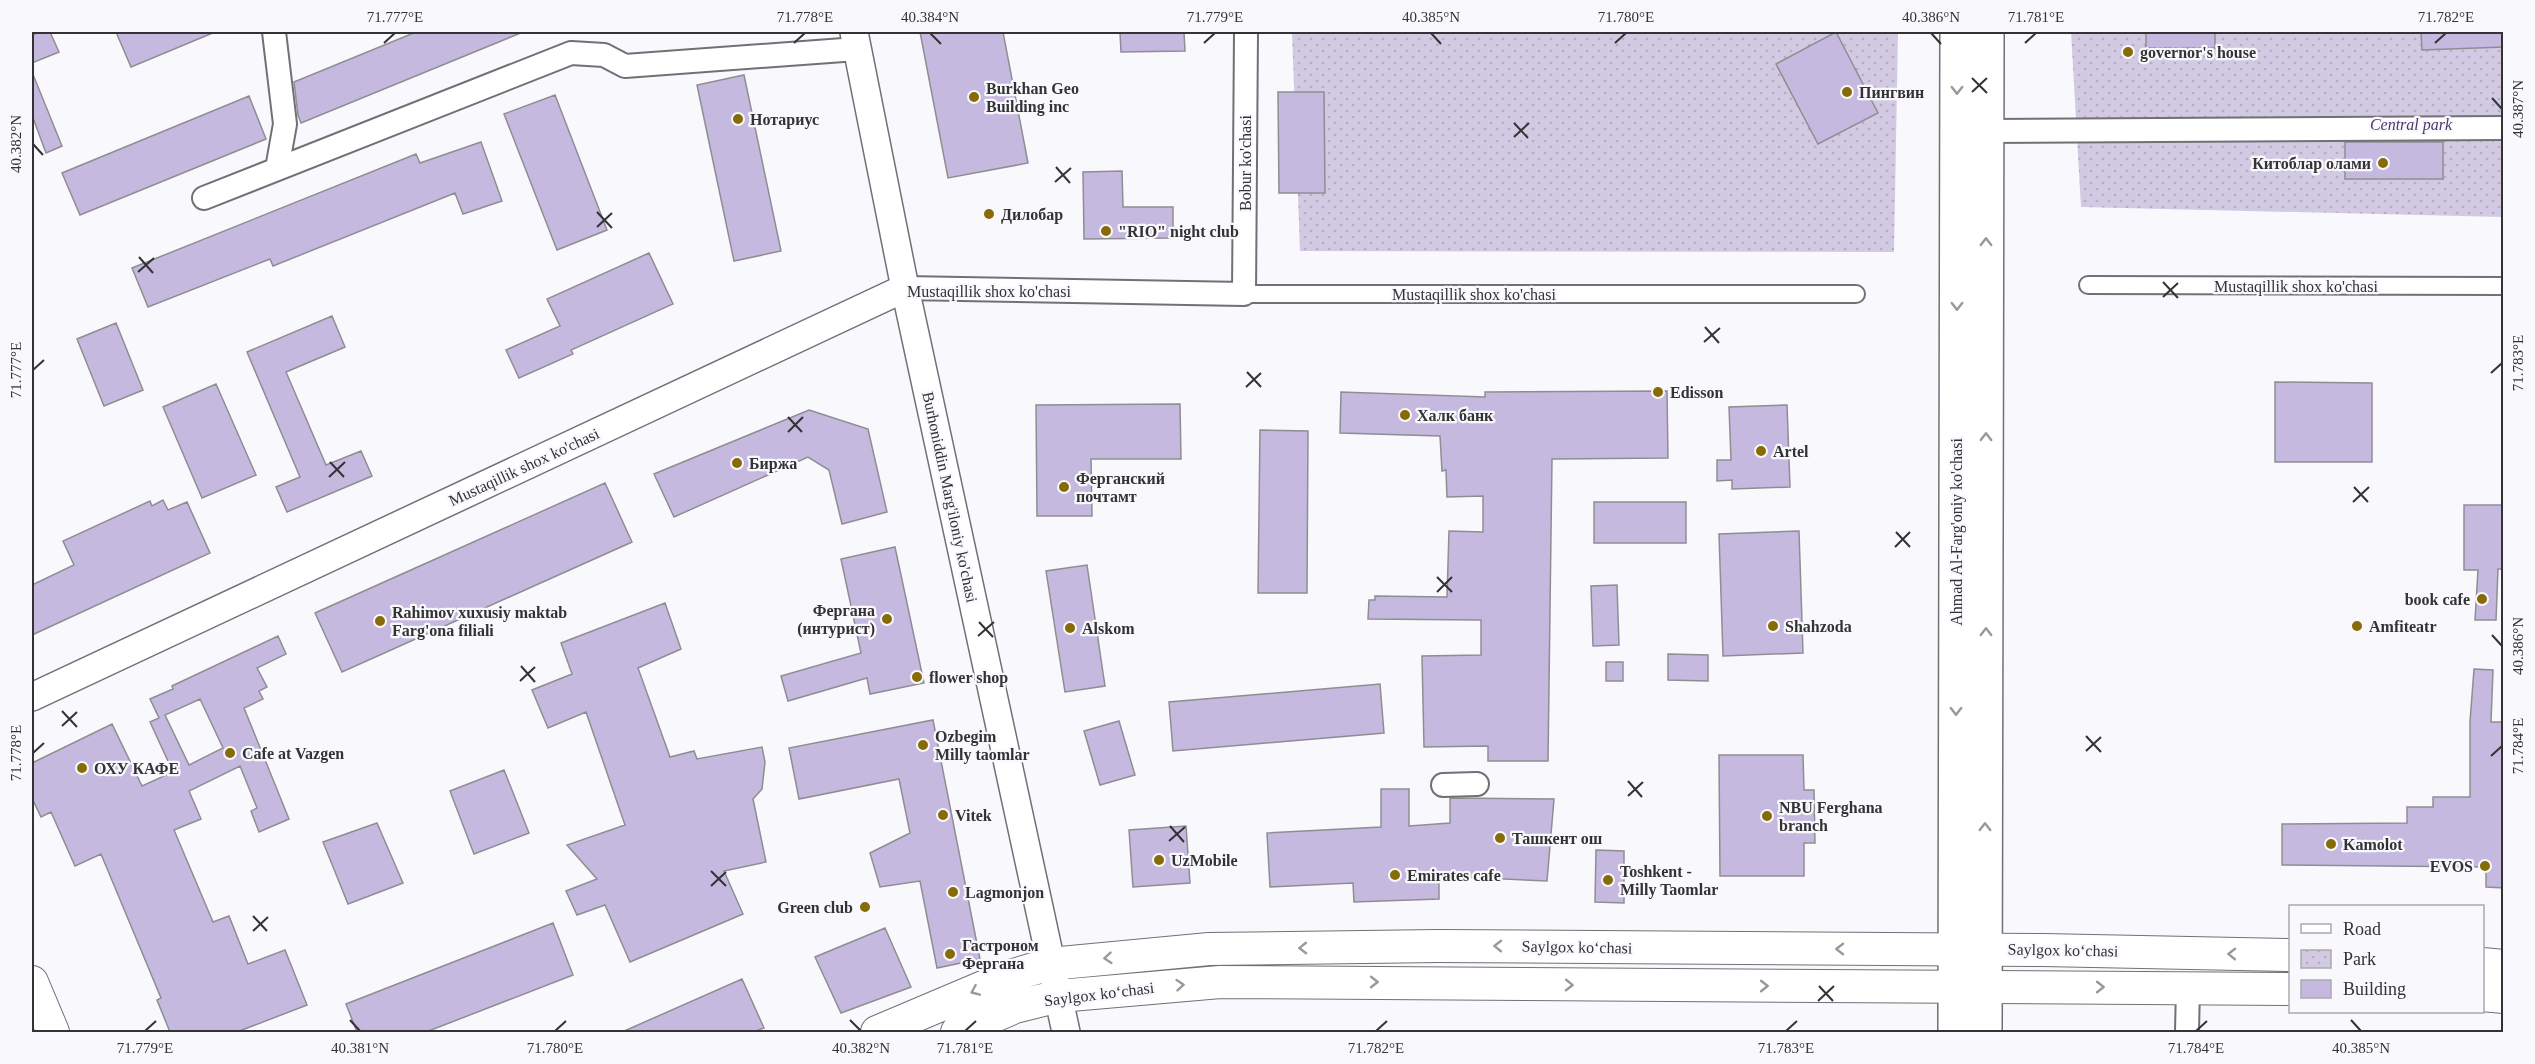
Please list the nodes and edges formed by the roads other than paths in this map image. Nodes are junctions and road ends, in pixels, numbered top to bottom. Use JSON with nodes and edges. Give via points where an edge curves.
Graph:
{"nodes":[{"id":1,"x":274,"y":32,"type":"edge"},
{"id":2,"x":1246,"y":32,"type":"edge"},
{"id":3,"x":1957,"y":32,"type":"edge"},
{"id":4,"x":1987,"y":32,"type":"edge"},
{"id":5,"x":856,"y":40,"type":"edge"},
{"id":6,"x":2504,"y":128,"type":"edge"},
{"id":7,"x":1986,"y":131,"type":"junction"},
{"id":8,"x":277,"y":169,"type":"junction"},
{"id":9,"x":204,"y":198,"type":"dead end"},
{"id":10,"x":2088,"y":285,"type":"dead end"},
{"id":11,"x":2504,"y":286,"type":"edge"},
{"id":12,"x":905,"y":288,"type":"junction"},
{"id":13,"x":1244,"y":294,"type":"junction"},
{"id":14,"x":1856,"y":294,"type":"dead end"},
{"id":15,"x":32,"y":697,"type":"edge"},
{"id":16,"x":1477,"y":784,"type":"dead end"},
{"id":17,"x":1443,"y":785,"type":"dead end"},
{"id":18,"x":1970,"y":949,"type":"junction"},
{"id":19,"x":2289,"y":955,"type":"edge"},
{"id":20,"x":1050,"y":964,"type":"junction"},
{"id":21,"x":2484,"y":964,"type":"edge"},
{"id":22,"x":2504,"y":966,"type":"edge"},
{"id":23,"x":32,"y":982,"type":"edge"},
{"id":24,"x":1969,"y":987,"type":"junction"},
{"id":25,"x":2188,"y":987,"type":"junction"},
{"id":26,"x":2289,"y":989,"type":"edge"},
{"id":27,"x":2484,"y":995,"type":"edge"},
{"id":28,"x":1059,"y":996,"type":"junction"},
{"id":29,"x":2504,"y":997,"type":"edge"},
{"id":30,"x":53,"y":1032,"type":"edge"},
{"id":31,"x":877,"y":1032,"type":"edge"},
{"id":32,"x":957,"y":1032,"type":"edge"},
{"id":33,"x":1066,"y":1032,"type":"edge"},
{"id":34,"x":1955,"y":1032,"type":"edge"},
{"id":35,"x":1985,"y":1032,"type":"edge"},
{"id":36,"x":2187,"y":1032,"type":"edge"}],
"edges":[{"from":1,"to":8,"type":"street","via":[[285,124]]},
{"from":2,"to":13,"type":"street","name":"Bobur ko'chasi"},
{"from":3,"to":18,"type":"main road","name":"Ahmad Al-Farg'oniy ko'chasi","one_way":true},
{"from":4,"to":7,"type":"main road","name":"Ahmad Al-Farg'oniy ko'chasi"},
{"from":5,"to":8,"type":"street","via":[[625,66],[604,55],[571,53]]},
{"from":5,"to":12,"type":"street","name":"Burhoniddin Marg'iloniy ko'chasi"},
{"from":6,"to":7,"type":"street"},
{"from":18,"to":7,"type":"main road","name":"Ahmad Al-Farg'oniy ko'chasi","one_way":true},
{"from":8,"to":9,"type":"street"},
{"from":10,"to":11,"type":"street","name":"Mustaqillik shox ko'chasi"},
{"from":12,"to":13,"type":"street","name":"Mustaqillik shox ko'chasi"},
{"from":12,"to":15,"type":"street","name":"Mustaqillik shox ko'chasi"},
{"from":12,"to":20,"type":"street","name":"Burhoniddin Marg'iloniy ko'chasi"},
{"from":13,"to":14,"type":"street","name":"Mustaqillik shox ko'chasi"},
{"from":16,"to":17,"type":"street"},
{"from":19,"to":18,"type":"main road","name":"Saylgox koʻchasi","one_way":true},
{"from":18,"to":20,"type":"main road","name":"Saylgox koʻchasi","one_way":true,"via":[[1254,948]]},
{"from":18,"to":24,"type":"main road","name":"Ahmad Al-Farg'oniy ko'chasi"},
{"from":20,"to":28,"type":"street","name":"Burhoniddin Marg'iloniy ko'chasi"},
{"from":20,"to":31,"type":"main road","name":"Saylgox koʻchasi","one_way":true,"via":[[1007,977]]},
{"from":21,"to":22,"type":"main road"},
{"from":23,"to":30,"type":"main road"},
{"from":24,"to":25,"type":"main road","name":"Saylgox koʻchasi","one_way":true},
{"from":28,"to":24,"type":"main road","name":"Saylgox koʻchasi","one_way":true,"via":[[1220,982]]},
{"from":24,"to":34,"type":"main road","name":"Ahmad Al-Farg'oniy ko'chasi"},
{"from":24,"to":35,"type":"main road","name":"Ahmad Al-Farg'oniy ko'chasi"},
{"from":25,"to":26,"type":"main road","name":"Saylgox koʻchasi"},
{"from":25,"to":36,"type":"street"},
{"from":27,"to":29,"type":"main road"},
{"from":28,"to":32,"type":"main road","name":"Saylgox koʻchasi","via":[[1015,1007]]},
{"from":28,"to":33,"type":"street","name":"Burhoniddin Marg'iloniy ko'chasi"}]}
